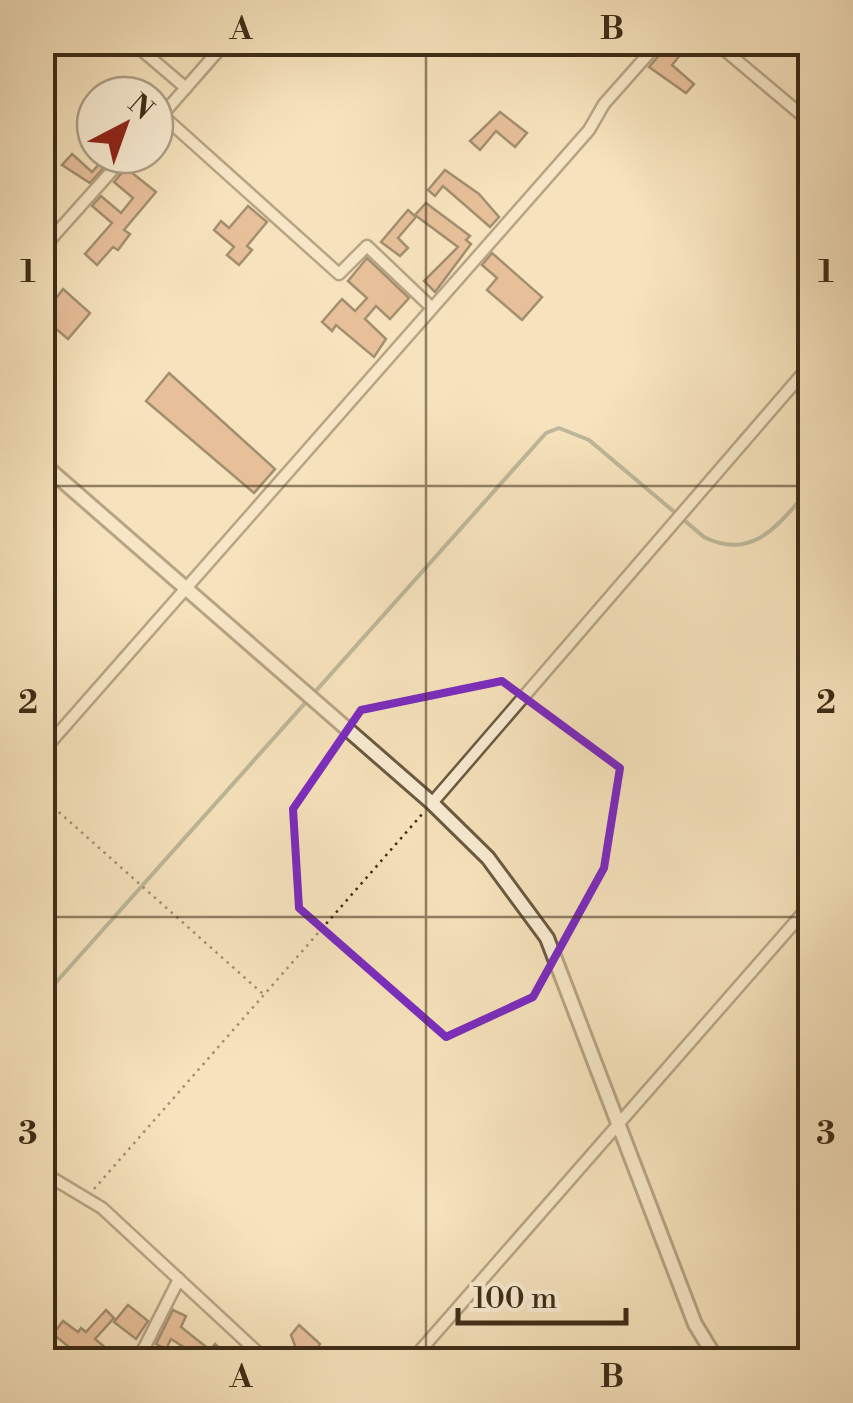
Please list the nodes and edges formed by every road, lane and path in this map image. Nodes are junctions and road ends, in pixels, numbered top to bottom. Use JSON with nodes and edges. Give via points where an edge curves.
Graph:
{"nodes":[{"id":1,"x":132,"y":42,"type":"edge"},
{"id":2,"x":226,"y":42,"type":"edge"},
{"id":3,"x":659,"y":42,"type":"edge"},
{"id":4,"x":716,"y":42,"type":"edge"},
{"id":5,"x":186,"y":88,"type":"junction"},
{"id":6,"x":175,"y":100,"type":"edge"},
{"id":7,"x":810,"y":122,"type":"edge"},
{"id":8,"x":175,"y":134,"type":"edge"},
{"id":9,"x":108,"y":175,"type":"edge"},
{"id":10,"x":42,"y":250,"type":"edge"},
{"id":11,"x":431,"y":307,"type":"junction"},
{"id":12,"x":810,"y":364,"type":"edge"},
{"id":13,"x":42,"y":463,"type":"edge"},
{"id":14,"x":186,"y":588,"type":"junction"},
{"id":15,"x":42,"y":752,"type":"edge"},
{"id":16,"x":42,"y":797,"type":"edge"},
{"id":17,"x":432,"y":803,"type":"junction"},
{"id":18,"x":810,"y":906,"type":"edge"},
{"id":19,"x":264,"y":995,"type":"junction"},
{"id":20,"x":618,"y":1126,"type":"junction"},
{"id":21,"x":45,"y":1177,"type":"edge"},
{"id":22,"x":87,"y":1197,"type":"junction"},
{"id":23,"x":179,"y":1279,"type":"junction"},
{"id":24,"x":138,"y":1360,"type":"edge"},
{"id":25,"x":266,"y":1360,"type":"edge"},
{"id":26,"x":412,"y":1360,"type":"edge"},
{"id":27,"x":717,"y":1360,"type":"edge"}],
"edges":[{"from":1,"to":5,"type":"street"},
{"from":2,"to":5,"type":"street"},
{"from":3,"to":11,"type":"street"},
{"from":4,"to":7,"type":"street"},
{"from":5,"to":6,"type":"street"},
{"from":8,"to":11,"type":"street","via":[[339,274],[367,246]]},
{"from":9,"to":10,"type":"street"},
{"from":11,"to":14,"type":"street"},
{"from":12,"to":17,"type":"street"},
{"from":13,"to":14,"type":"street"},
{"from":14,"to":15,"type":"street"},
{"from":14,"to":17,"type":"street"},
{"from":16,"to":19,"type":"path"},
{"from":17,"to":19,"type":"path"},
{"from":17,"to":20,"type":"street","via":[[488,858],[546,938]]},
{"from":18,"to":20,"type":"street"},
{"from":19,"to":22,"type":"path"},
{"from":20,"to":26,"type":"street"},
{"from":20,"to":27,"type":"street","via":[[694,1324]]},
{"from":21,"to":22,"type":"street"},
{"from":22,"to":23,"type":"street"},
{"from":23,"to":24,"type":"street"},
{"from":23,"to":25,"type":"street"}]}
